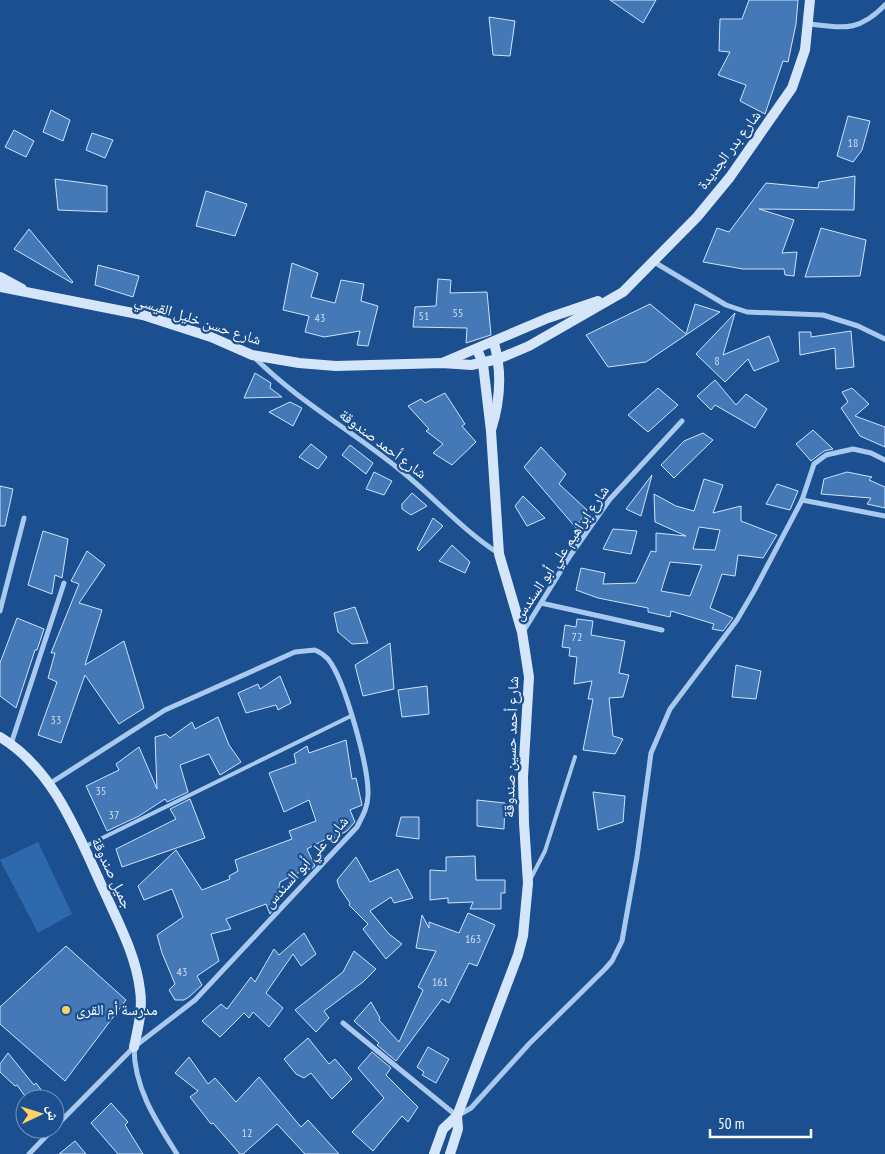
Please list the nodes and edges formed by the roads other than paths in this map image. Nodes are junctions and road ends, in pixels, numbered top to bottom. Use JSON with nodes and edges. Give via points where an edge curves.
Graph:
{"nodes":[{"id":1,"x":810,"y":0,"type":"edge"},
{"id":2,"x":885,"y":5,"type":"edge"},
{"id":3,"x":809,"y":24,"type":"junction"},
{"id":4,"x":654,"y":262,"type":"junction"},
{"id":5,"x":0,"y":277,"type":"edge"},
{"id":6,"x":0,"y":288,"type":"edge"},
{"id":7,"x":623,"y":292,"type":"junction"},
{"id":8,"x":36,"y":296,"type":"junction"},
{"id":9,"x":885,"y":339,"type":"edge"},
{"id":10,"x":494,"y":343,"type":"junction"},
{"id":11,"x":478,"y":348,"type":"junction"},
{"id":12,"x":252,"y":355,"type":"junction"},
{"id":13,"x":498,"y":359,"type":"junction"},
{"id":14,"x":442,"y":363,"type":"junction"},
{"id":15,"x":483,"y":364,"type":"junction"},
{"id":16,"x":682,"y":421,"type":"dead end"},
{"id":17,"x":491,"y":431,"type":"junction"},
{"id":18,"x":885,"y":460,"type":"edge"},
{"id":19,"x":802,"y":500,"type":"junction"},
{"id":20,"x":885,"y":516,"type":"edge"},
{"id":21,"x":24,"y":518,"type":"dead end"},
{"id":22,"x":499,"y":554,"type":"junction"},
{"id":23,"x":64,"y":583,"type":"dead end"},
{"id":24,"x":541,"y":603,"type":"junction"},
{"id":25,"x":0,"y":611,"type":"edge"},
{"id":26,"x":662,"y":630,"type":"dead end"},
{"id":27,"x":522,"y":632,"type":"junction"},
{"id":28,"x":351,"y":716,"type":"junction"},
{"id":29,"x":0,"y":737,"type":"edge"},
{"id":30,"x":11,"y":744,"type":"junction"},
{"id":31,"x":575,"y":757,"type":"dead end"},
{"id":32,"x":49,"y":784,"type":"junction"},
{"id":33,"x":84,"y":846,"type":"junction"},
{"id":34,"x":528,"y":882,"type":"junction"},
{"id":35,"x":343,"y":1023,"type":"dead end"},
{"id":36,"x":134,"y":1046,"type":"junction"},
{"id":37,"x":457,"y":1116,"type":"junction"},
{"id":38,"x":65,"y":1117,"type":"edge"},
{"id":39,"x":43,"y":1139,"type":"edge"},
{"id":40,"x":29,"y":1154,"type":"edge"},
{"id":41,"x":177,"y":1154,"type":"edge"},
{"id":42,"x":434,"y":1154,"type":"edge"},
{"id":43,"x":450,"y":1154,"type":"edge"}],
"edges":[{"from":1,"to":3,"type":"main road","name":"شارع بدر الجديدة"},
{"from":2,"to":3,"type":"street","via":[[869,19],[850,28]]},
{"from":3,"to":4,"type":"main road","name":"شارع بدر الجديدة","via":[[802,63],[786,98],[730,177],[688,228]]},
{"from":4,"to":7,"type":"main road","name":"شارع بدر الجديدة"},
{"from":4,"to":9,"type":"street","via":[[726,305],[768,315],[823,315]]},
{"from":5,"to":8,"type":"main road","name":"شارع حسن خليل القيسي"},
{"from":6,"to":8,"type":"main road","name":"شارع حسن خليل القيسي"},
{"from":7,"to":10,"type":"main road","name":"شارع بدر الجديدة","via":[[548,318]]},
{"from":7,"to":13,"type":"main road","name":"شارع بدر الجديدة","via":[[530,346]]},
{"from":8,"to":12,"type":"main road","name":"شارع حسن خليل القيسي","via":[[143,315],[212,337]]},
{"from":10,"to":11,"type":"main road","name":"شارع بدر الجديدة"},
{"from":10,"to":13,"type":"main road","name":"شارع أحمد حسين صندوقة"},
{"from":11,"to":14,"type":"main road","name":"شارع حسن خليل القيسي"},
{"from":11,"to":15,"type":"main road","name":"شارع أحمد حسين صندوقة"},
{"from":12,"to":14,"type":"main road","name":"شارع حسن خليل القيسي","via":[[336,366]]},
{"from":12,"to":22,"type":"street","name":"شارع أحمد صندوقة","via":[[277,380],[399,468],[462,527]]},
{"from":13,"to":15,"type":"main road","name":"شارع بدر الجديدة"},
{"from":13,"to":17,"type":"main road","name":"شارع أحمد حسين صندوقة","via":[[498,401]]},
{"from":14,"to":15,"type":"main road","name":"شارع حسن خليل القيسي"},
{"from":15,"to":17,"type":"main road","name":"شارع أحمد حسين صندوقة"},
{"from":16,"to":24,"type":"street","name":"شارع إبراهيم علي أبو السندس","via":[[610,499]]},
{"from":17,"to":22,"type":"main road","name":"شارع أحمد حسين صندوقة"},
{"from":18,"to":19,"type":"street","via":[[852,449],[826,455],[814,464]]},
{"from":19,"to":20,"type":"street"},
{"from":19,"to":37,"type":"street","via":[[737,620],[699,668],[662,724],[651,753],[637,857],[618,952],[605,970],[471,1108]]},
{"from":21,"to":25,"type":"street"},
{"from":22,"to":27,"type":"main road","name":"شارع أحمد حسين صندوقة"},
{"from":23,"to":30,"type":"street"},
{"from":24,"to":26,"type":"street"},
{"from":24,"to":27,"type":"street","name":"شارع إبراهيم علي أبو السندس"},
{"from":27,"to":34,"type":"main road","name":"شارع أحمد حسين صندوقة","via":[[529,677],[523,777]]},
{"from":28,"to":32,"type":"street","name":"شارع علي أبو السندس","via":[[328,659],[315,650],[295,652],[165,710]]},
{"from":28,"to":33,"type":"lane"},
{"from":28,"to":36,"type":"street","name":"شارع علي أبو السندس","via":[[368,782],[368,802],[356,828],[195,1000]]},
{"from":29,"to":30,"type":"main road","name":"جميل صندوقة"},
{"from":30,"to":32,"type":"main road","name":"جميل صندوقة"},
{"from":31,"to":34,"type":"lane","via":[[545,851]]},
{"from":32,"to":33,"type":"main road","name":"جميل صندوقة"},
{"from":33,"to":36,"type":"main road","name":"جميل صندوقة","via":[[137,971],[141,1006]]},
{"from":34,"to":37,"type":"main road","name":"شارع أحمد حسين صندوقة","via":[[518,954]]},
{"from":35,"to":37,"type":"street"},
{"from":36,"to":38,"type":"street","name":"شارع علي أبو السندس"},
{"from":36,"to":41,"type":"street","via":[[136,1074],[146,1102]]},
{"from":37,"to":42,"type":"main road","name":"شارع أحمد حسين صندوقة","via":[[444,1129]]},
{"from":37,"to":43,"type":"main road","name":"شارع أحمد حسين صندوقة","via":[[458,1129]]},
{"from":39,"to":40,"type":"street","name":"شارع علي أبو السندس"}]}
